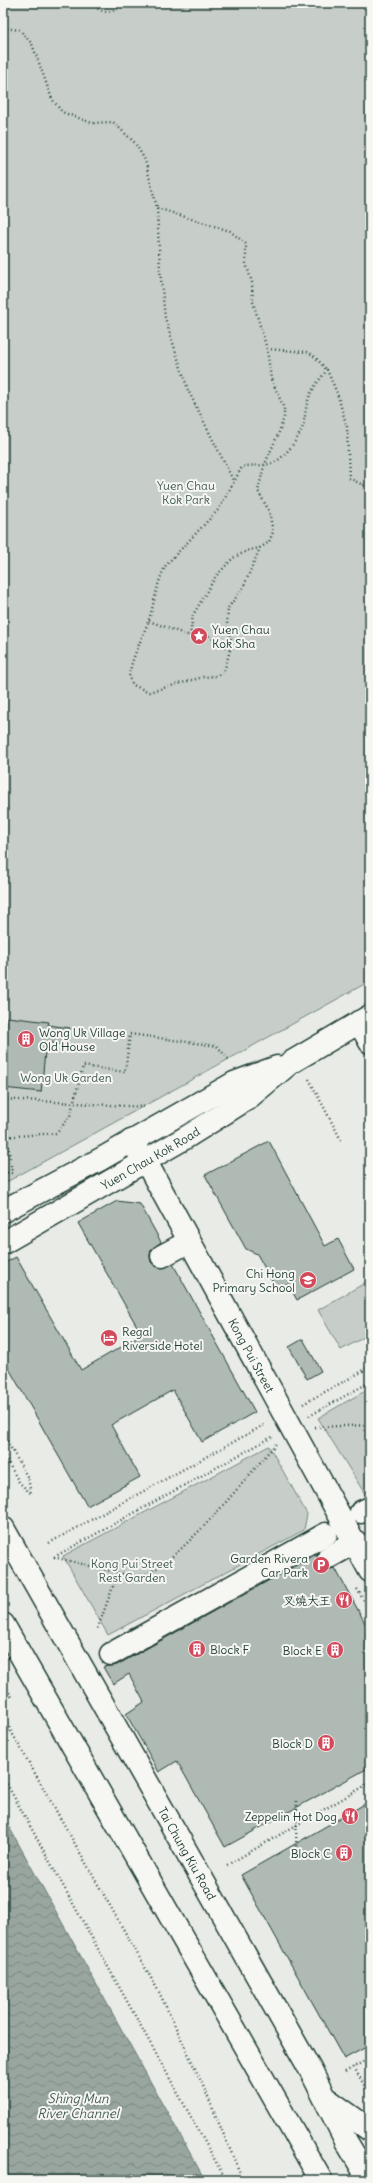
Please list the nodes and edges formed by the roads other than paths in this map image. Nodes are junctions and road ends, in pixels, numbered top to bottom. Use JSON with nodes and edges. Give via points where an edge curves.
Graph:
{"nodes":[{"id":1,"x":364,"y":1019,"type":"edge"},
{"id":2,"x":370,"y":1042,"type":"edge"},
{"id":3,"x":290,"y":1063,"type":"junction"},
{"id":4,"x":131,"y":1141,"type":"junction"},
{"id":5,"x":144,"y":1162,"type":"junction"},
{"id":6,"x":3,"y":1212,"type":"edge"},
{"id":7,"x":188,"y":1242,"type":"junction"},
{"id":8,"x":3,"y":1243,"type":"edge"},
{"id":9,"x":162,"y":1256,"type":"dead end"},
{"id":10,"x":3,"y":1528,"type":"edge"},
{"id":11,"x":326,"y":1534,"type":"dead end"},
{"id":12,"x":364,"y":1553,"type":"edge"},
{"id":13,"x":329,"y":1557,"type":"dead end"},
{"id":14,"x":3,"y":1624,"type":"edge"},
{"id":15,"x":111,"y":1654,"type":"dead end"},
{"id":16,"x":326,"y":2098,"type":"junction"},
{"id":17,"x":370,"y":2130,"type":"edge"},
{"id":18,"x":366,"y":2177,"type":"edge"},
{"id":19,"x":321,"y":2180,"type":"edge"}],
"edges":[{"from":1,"to":2,"type":"street"},
{"from":1,"to":3,"type":"street","name":"Yuen Chau Kok Road"},
{"from":3,"to":4,"type":"street","name":"Yuen Chau Kok Road","via":[[234,1083]]},
{"from":3,"to":5,"type":"street","name":"Yuen Chau Kok Road","via":[[248,1099]]},
{"from":4,"to":5,"type":"street","name":"Kong Pui Street"},
{"from":4,"to":6,"type":"street","name":"Yuen Chau Kok Road"},
{"from":5,"to":7,"type":"street","name":"Kong Pui Street"},
{"from":5,"to":8,"type":"street","name":"Yuen Chau Kok Road"},
{"from":7,"to":9,"type":"street"},
{"from":7,"to":12,"type":"street","name":"Kong Pui Street","via":[[284,1434]]},
{"from":10,"to":16,"type":"street","name":"Tai Chung Kiu Road"},
{"from":11,"to":15,"type":"street"},
{"from":12,"to":13,"type":"street"},
{"from":14,"to":19,"type":"street"},
{"from":16,"to":17,"type":"street"},
{"from":16,"to":18,"type":"street","name":"Tai Chung Kiu Road"}]}
